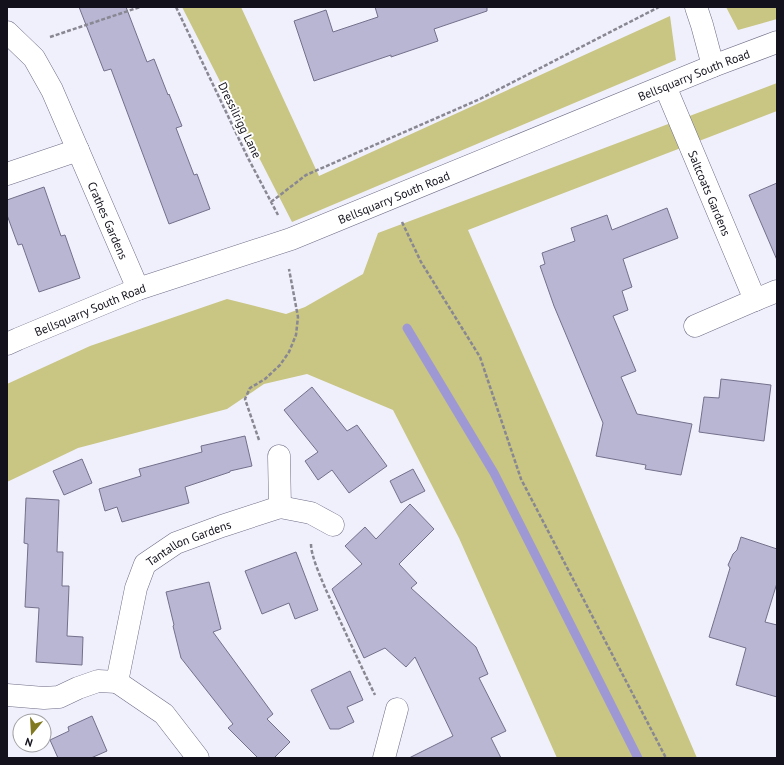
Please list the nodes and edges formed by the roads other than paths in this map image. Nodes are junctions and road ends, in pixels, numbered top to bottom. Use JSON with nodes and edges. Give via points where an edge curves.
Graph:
{"nodes":[{"id":1,"x":696,"y":7,"type":"edge"},
{"id":2,"x":14,"y":39,"type":"edge"},
{"id":3,"x":777,"y":42,"type":"edge"},
{"id":4,"x":713,"y":66,"type":"junction"},
{"id":5,"x":665,"y":86,"type":"junction"},
{"id":6,"x":78,"y":150,"type":"junction"},
{"id":7,"x":7,"y":174,"type":"edge"},
{"id":8,"x":138,"y":290,"type":"junction"},
{"id":9,"x":777,"y":291,"type":"edge"},
{"id":10,"x":755,"y":300,"type":"junction"},
{"id":11,"x":694,"y":326,"type":"dead end"},
{"id":12,"x":7,"y":344,"type":"edge"},
{"id":13,"x":279,"y":462,"type":"road end"},
{"id":14,"x":280,"y":507,"type":"junction"},
{"id":15,"x":333,"y":525,"type":"dead end"},
{"id":16,"x":117,"y":682,"type":"junction"},
{"id":17,"x":7,"y":695,"type":"edge"},
{"id":18,"x":397,"y":709,"type":"dead end"},
{"id":19,"x":198,"y":758,"type":"edge"},
{"id":20,"x":384,"y":758,"type":"edge"}],
"edges":[{"from":1,"to":4,"type":"street"},
{"from":2,"to":6,"type":"street","name":"Crathes Gardens","via":[[34,58],[52,90]]},
{"from":3,"to":4,"type":"street","name":"Bellsquarry South Road"},
{"from":4,"to":5,"type":"street","name":"Bellsquarry South Road"},
{"from":5,"to":8,"type":"street","name":"Bellsquarry South Road","via":[[291,239]]},
{"from":5,"to":10,"type":"street","name":"Saltcoats Gardens"},
{"from":6,"to":7,"type":"street"},
{"from":6,"to":8,"type":"street","name":"Crathes Gardens"},
{"from":8,"to":12,"type":"street","name":"Bellsquarry South Road"},
{"from":9,"to":10,"type":"street"},
{"from":10,"to":11,"type":"street"},
{"from":13,"to":14,"type":"street"},
{"from":14,"to":15,"type":"street","name":"Tantallon Gardens","via":[[311,513]]},
{"from":14,"to":16,"type":"street","name":"Tantallon Gardens","via":[[176,543],[145,564],[136,588]]},
{"from":16,"to":17,"type":"street","via":[[98,681],[59,697]]},
{"from":16,"to":19,"type":"street","via":[[164,714]]},
{"from":18,"to":20,"type":"street"}]}
